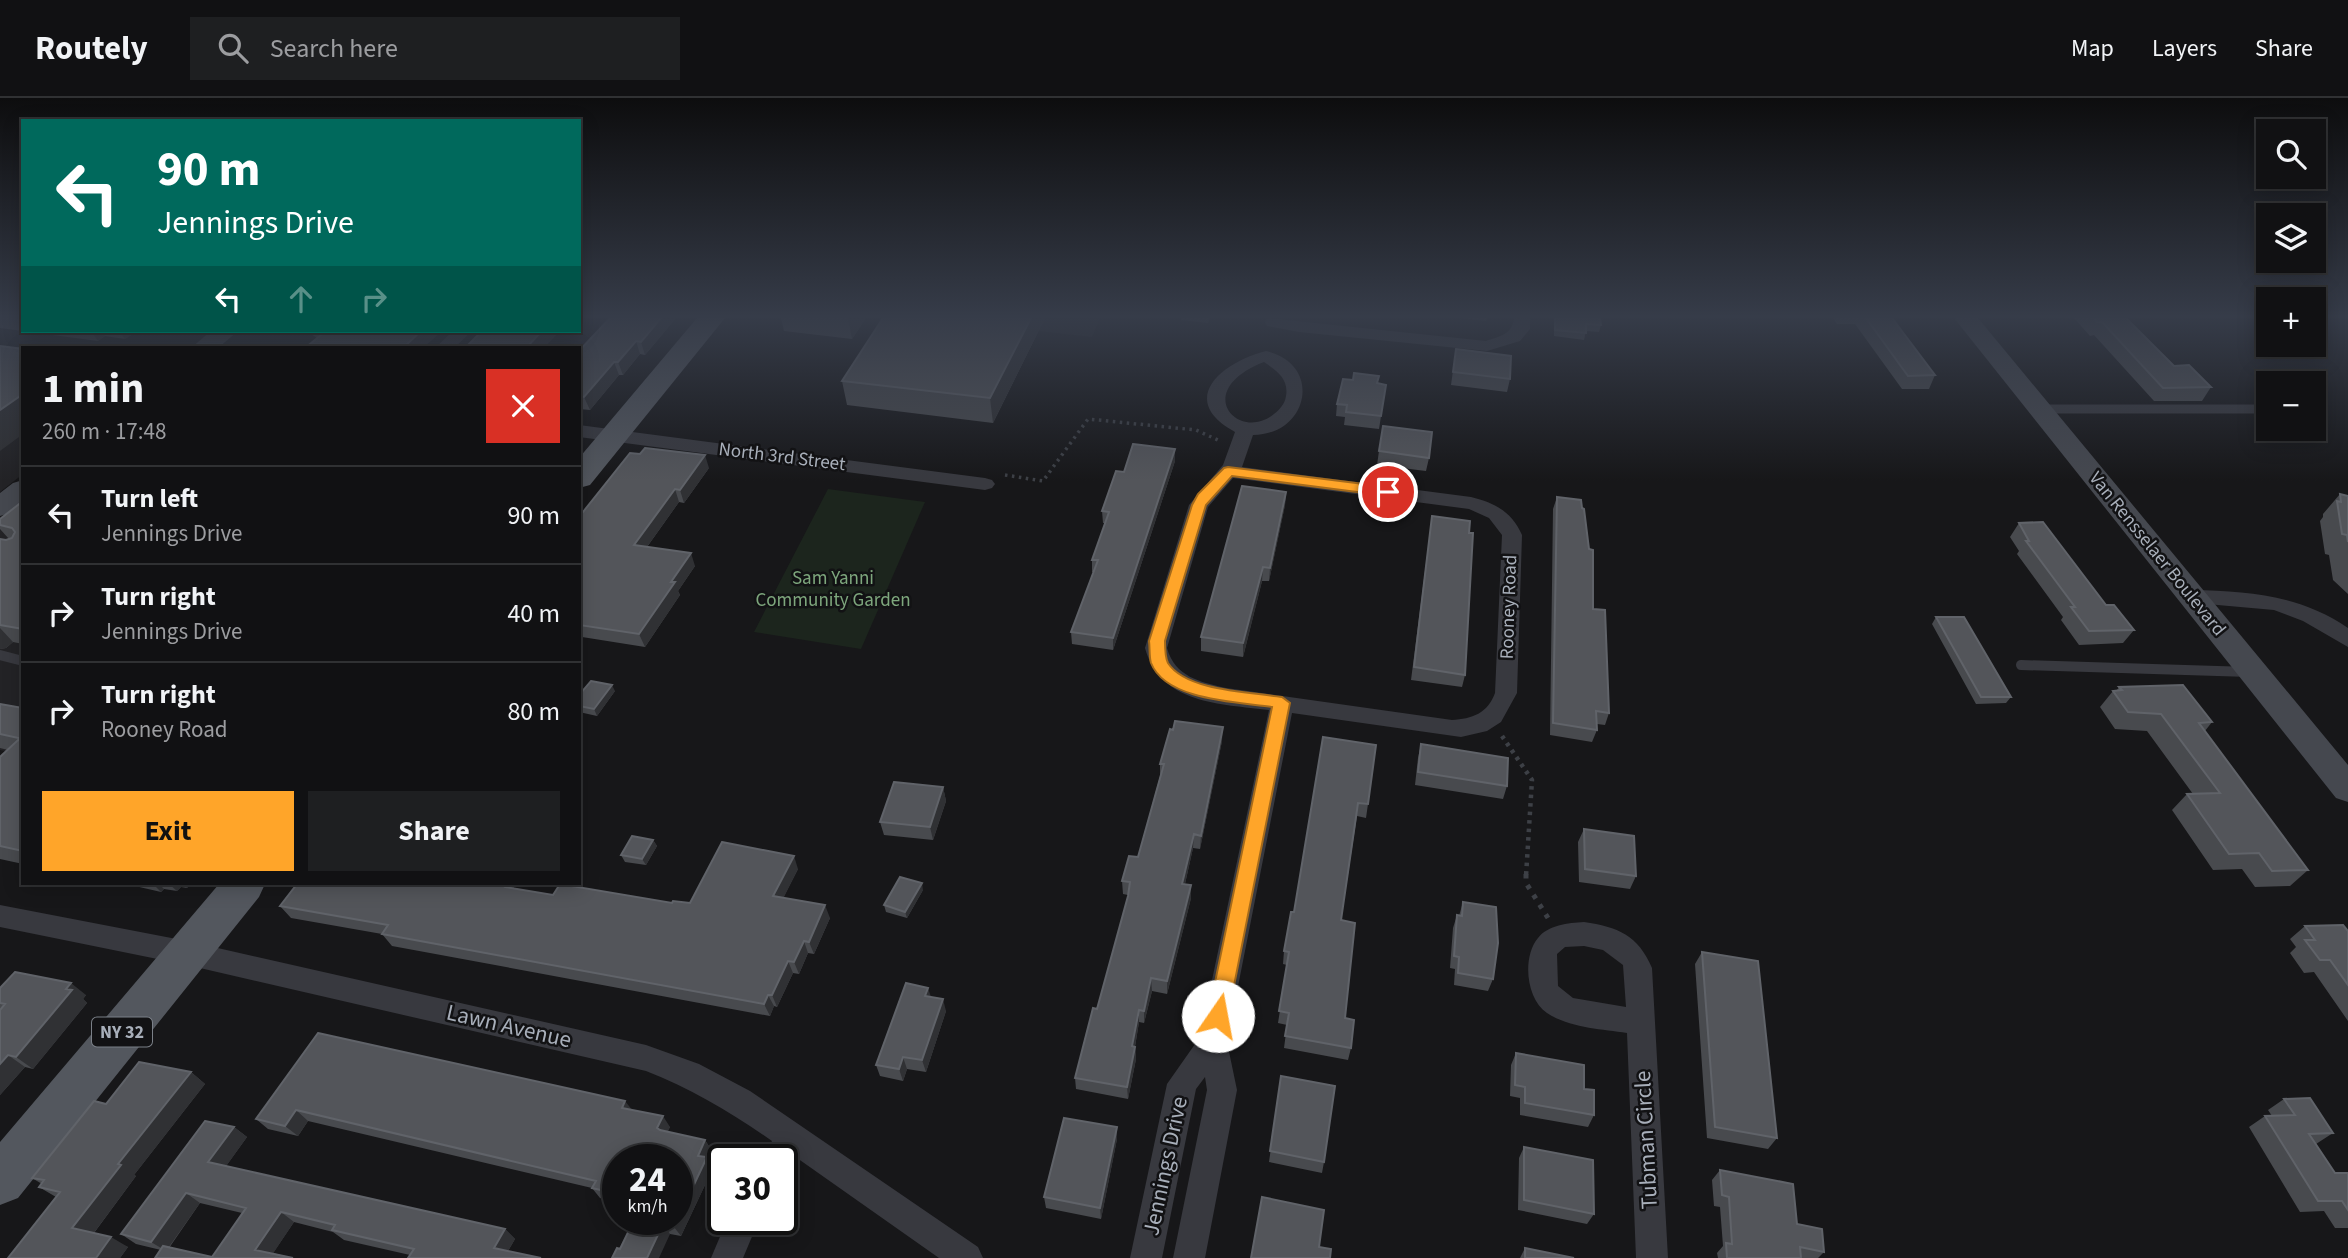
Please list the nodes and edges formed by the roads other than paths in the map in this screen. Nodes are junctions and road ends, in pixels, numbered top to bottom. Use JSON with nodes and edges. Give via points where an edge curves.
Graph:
{"nodes":[{"id":1,"x":667,"y":372,"type":"edge"},
{"id":2,"x":1230,"y":372,"type":"edge"},
{"id":3,"x":1288,"y":372,"type":"edge"},
{"id":4,"x":2009,"y":372,"type":"edge"},
{"id":5,"x":2039,"y":409,"type":"junction"},
{"id":6,"x":2256,"y":409,"type":"edge"},
{"id":7,"x":581,"y":431,"type":"edge"},
{"id":8,"x":615,"y":435,"type":"junction"},
{"id":9,"x":1243,"y":438,"type":"junction"},
{"id":10,"x":1228,"y":471,"type":"junction"},
{"id":11,"x":581,"y":476,"type":"edge"},
{"id":12,"x":993,"y":479,"type":"road end"},
{"id":13,"x":21,"y":491,"type":"edge"},
{"id":14,"x":0,"y":507,"type":"edge"},
{"id":15,"x":2192,"y":597,"type":"junction"},
{"id":16,"x":2348,"y":639,"type":"edge"},
{"id":17,"x":0,"y":655,"type":"edge"},
{"id":18,"x":21,"y":660,"type":"edge"},
{"id":19,"x":2021,"y":665,"type":"dead end"},
{"id":20,"x":2252,"y":672,"type":"junction"},
{"id":21,"x":1282,"y":703,"type":"junction"},
{"id":22,"x":2348,"y":789,"type":"edge"},
{"id":23,"x":243,"y":885,"type":"edge"},
{"id":24,"x":0,"y":916,"type":"edge"},
{"id":25,"x":187,"y":953,"type":"junction"},
{"id":26,"x":1640,"y":1022,"type":"junction"},
{"id":27,"x":1213,"y":1042,"type":"junction"},
{"id":28,"x":780,"y":1144,"type":"edge"},
{"id":29,"x":798,"y":1157,"type":"edge"},
{"id":30,"x":0,"y":1180,"type":"edge"},
{"id":31,"x":737,"y":1235,"type":"edge"},
{"id":32,"x":727,"y":1258,"type":"edge"},
{"id":33,"x":967,"y":1258,"type":"edge"},
{"id":34,"x":1146,"y":1258,"type":"edge"},
{"id":35,"x":1189,"y":1258,"type":"edge"},
{"id":36,"x":1652,"y":1258,"type":"edge"}],
"edges":[{"from":1,"to":8,"type":"main road"},
{"from":2,"to":9,"type":"street","via":[[1216,390],[1216,402]]},
{"from":3,"to":9,"type":"street","via":[[1297,396],[1292,409]]},
{"from":4,"to":5,"type":"street","name":"Van Rensselaer Boulevard"},
{"from":5,"to":6,"type":"lane"},
{"from":5,"to":15,"type":"street","name":"Van Rensselaer Boulevard"},
{"from":7,"to":8,"type":"street","name":"North 3rd Street"},
{"from":8,"to":11,"type":"main road"},
{"from":8,"to":12,"type":"street","name":"North 3rd Street"},
{"from":9,"to":10,"type":"street"},
{"from":10,"to":21,"type":"street","via":[[1199,505],[1156,655],[1168,675],[1192,689]]},
{"from":10,"to":21,"type":"street","name":"Rooney Road","via":[[1462,501],[1501,517],[1510,529],[1506,693],[1490,719],[1452,729]]},
{"from":13,"to":14,"type":"street"},
{"from":15,"to":16,"type":"street","via":[[2282,603],[2312,614]]},
{"from":15,"to":20,"type":"street","name":"Van Rensselaer Boulevard"},
{"from":17,"to":18,"type":"lane"},
{"from":19,"to":20,"type":"lane"},
{"from":20,"to":22,"type":"street","name":"Van Rensselaer Boulevard"},
{"from":21,"to":27,"type":"street","name":"Jennings Drive"},
{"from":23,"to":25,"type":"main road","number":"NY 32"},
{"from":24,"to":25,"type":"street","name":"Lawn Avenue"},
{"from":25,"to":28,"type":"street","name":"Lawn Avenue","via":[[646,1058],[740,1101]]},
{"from":25,"to":30,"type":"main road","number":"NY 32"},
{"from":26,"to":26,"type":"street","name":"Tubman Circle","via":[[1566,1009],[1551,999],[1543,985],[1549,943],[1573,934],[1608,939],[1629,949],[1637,963]]},
{"from":26,"to":36,"type":"street","name":"Tubman Circle"},
{"from":27,"to":34,"type":"street","name":"Jennings Drive","via":[[1182,1084]]},
{"from":27,"to":35,"type":"street","name":"Jennings Drive","via":[[1222,1090]]},
{"from":29,"to":33,"type":"street","name":"Lawn Avenue"},
{"from":31,"to":32,"type":"street"}]}
